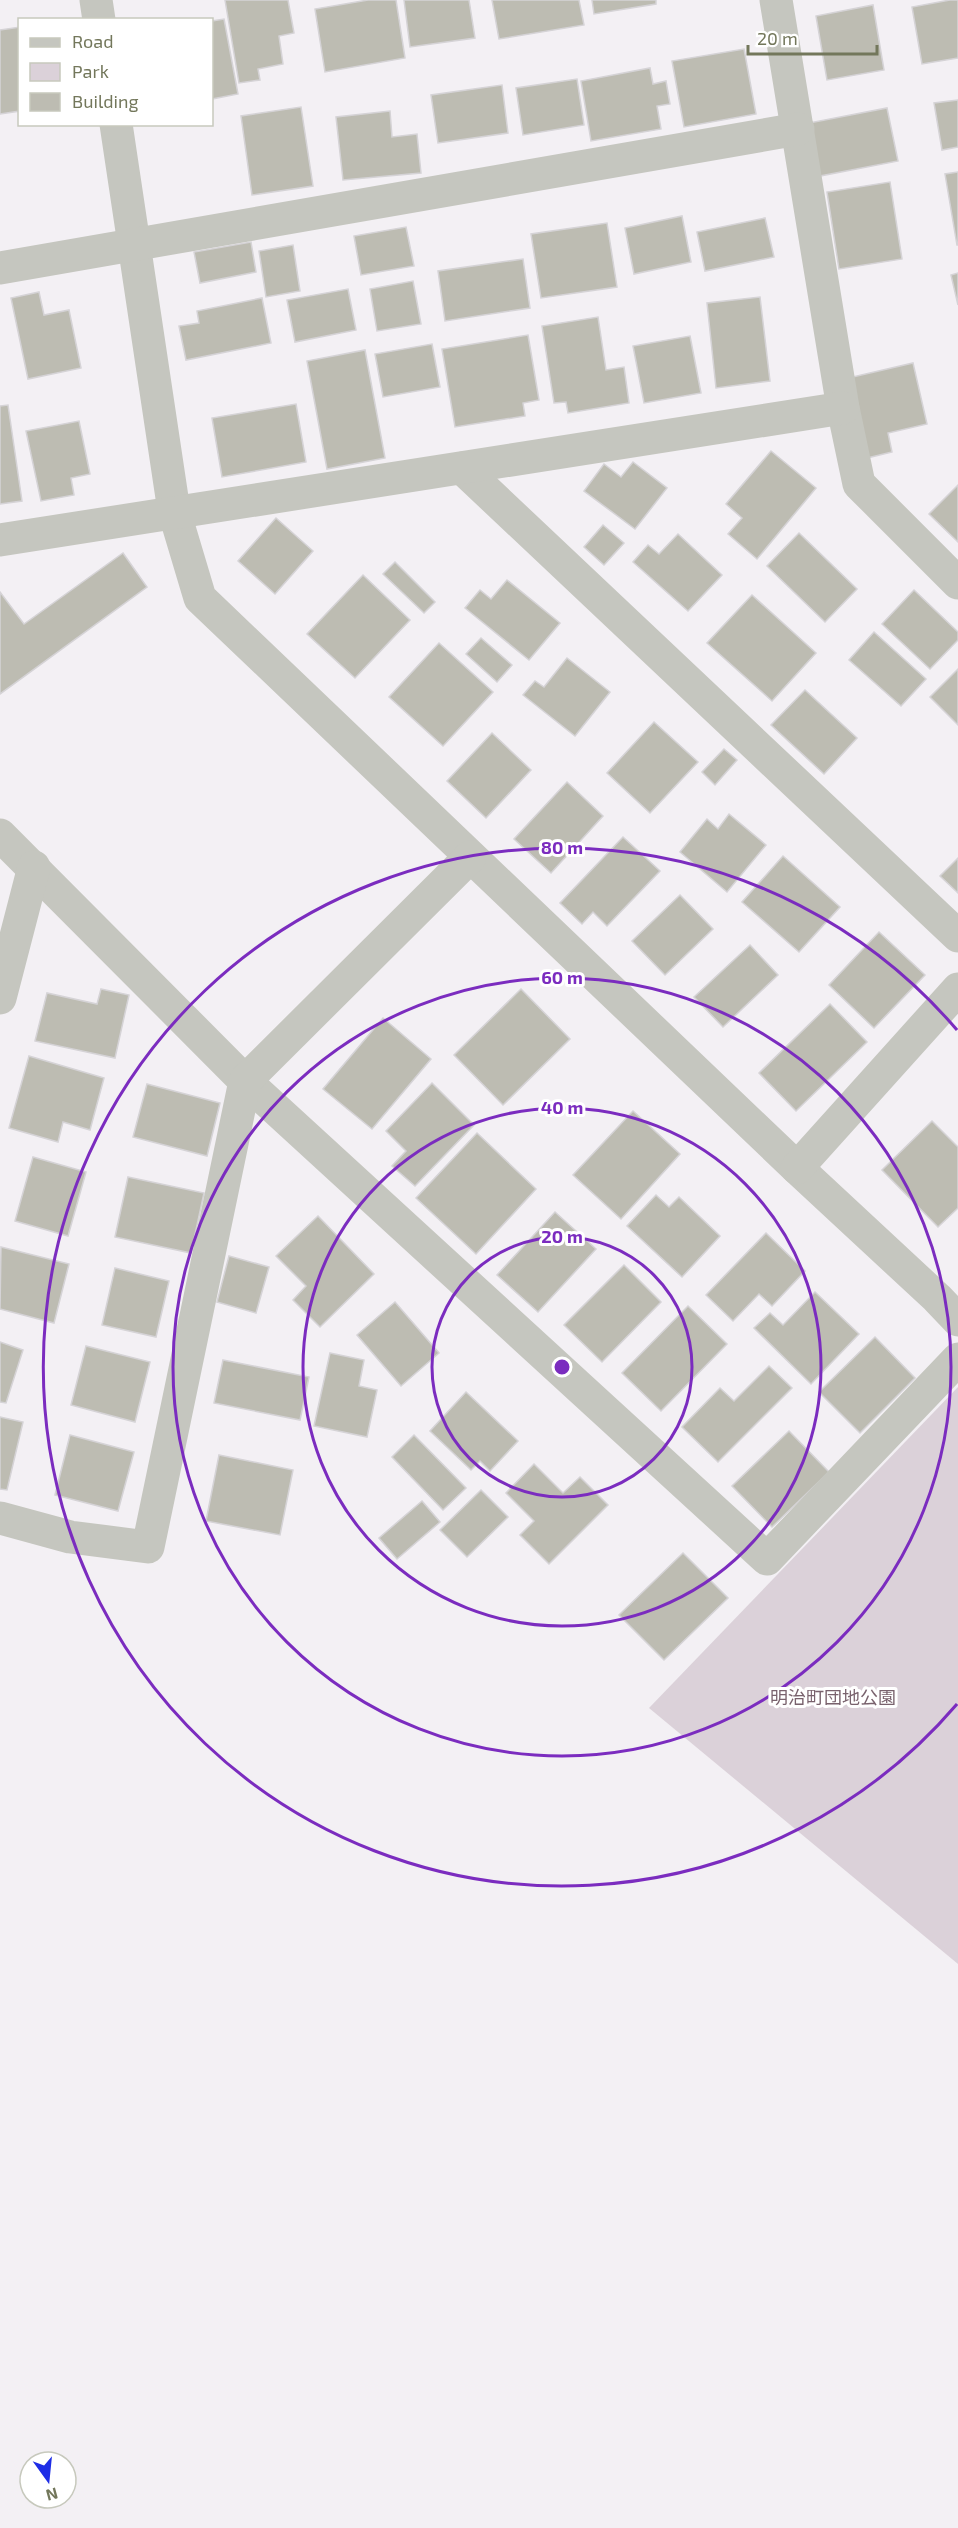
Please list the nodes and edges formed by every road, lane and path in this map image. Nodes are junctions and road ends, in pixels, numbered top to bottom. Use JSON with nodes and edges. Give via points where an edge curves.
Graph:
{"nodes":[{"id":1,"x":96,"y":0,"type":"edge"},
{"id":2,"x":776,"y":0,"type":"edge"},
{"id":3,"x":99,"y":18,"type":"edge"},
{"id":4,"x":116,"y":126,"type":"edge"},
{"id":5,"x":798,"y":129,"type":"junction"},
{"id":6,"x":135,"y":246,"type":"junction"},
{"id":7,"x":0,"y":268,"type":"edge"},
{"id":8,"x":843,"y":408,"type":"junction"},
{"id":9,"x":462,"y":468,"type":"junction"},
{"id":10,"x":174,"y":511,"type":"junction"},
{"id":11,"x":0,"y":540,"type":"edge"},
{"id":12,"x":958,"y":583,"type":"edge"},
{"id":13,"x":0,"y":835,"type":"edge"},
{"id":14,"x":470,"y":857,"type":"junction"},
{"id":15,"x":34,"y":867,"type":"junction"},
{"id":16,"x":958,"y":936,"type":"edge"},
{"id":17,"x":958,"y":989,"type":"edge"},
{"id":18,"x":0,"y":998,"type":"edge"},
{"id":19,"x":245,"y":1081,"type":"junction"},
{"id":20,"x":797,"y":1168,"type":"junction"},
{"id":21,"x":958,"y":1320,"type":"edge"},
{"id":22,"x":958,"y":1359,"type":"edge"},
{"id":23,"x":0,"y":1518,"type":"edge"}],
"edges":[{"from":1,"to":3,"type":"street"},
{"from":2,"to":5,"type":"street"},
{"from":4,"to":6,"type":"street"},
{"from":5,"to":6,"type":"street"},
{"from":5,"to":8,"type":"street"},
{"from":6,"to":7,"type":"street"},
{"from":6,"to":10,"type":"street"},
{"from":8,"to":9,"type":"street"},
{"from":8,"to":12,"type":"street","via":[[859,484]]},
{"from":9,"to":10,"type":"street"},
{"from":9,"to":16,"type":"street"},
{"from":10,"to":11,"type":"street"},
{"from":10,"to":14,"type":"street","via":[[200,598]]},
{"from":13,"to":15,"type":"street"},
{"from":14,"to":19,"type":"street"},
{"from":14,"to":20,"type":"street"},
{"from":15,"to":18,"type":"street"},
{"from":15,"to":19,"type":"street"},
{"from":17,"to":20,"type":"street"},
{"from":19,"to":22,"type":"street","via":[[767,1559]]},
{"from":19,"to":23,"type":"street","via":[[148,1547],[70,1537]]},
{"from":20,"to":21,"type":"street"}]}
